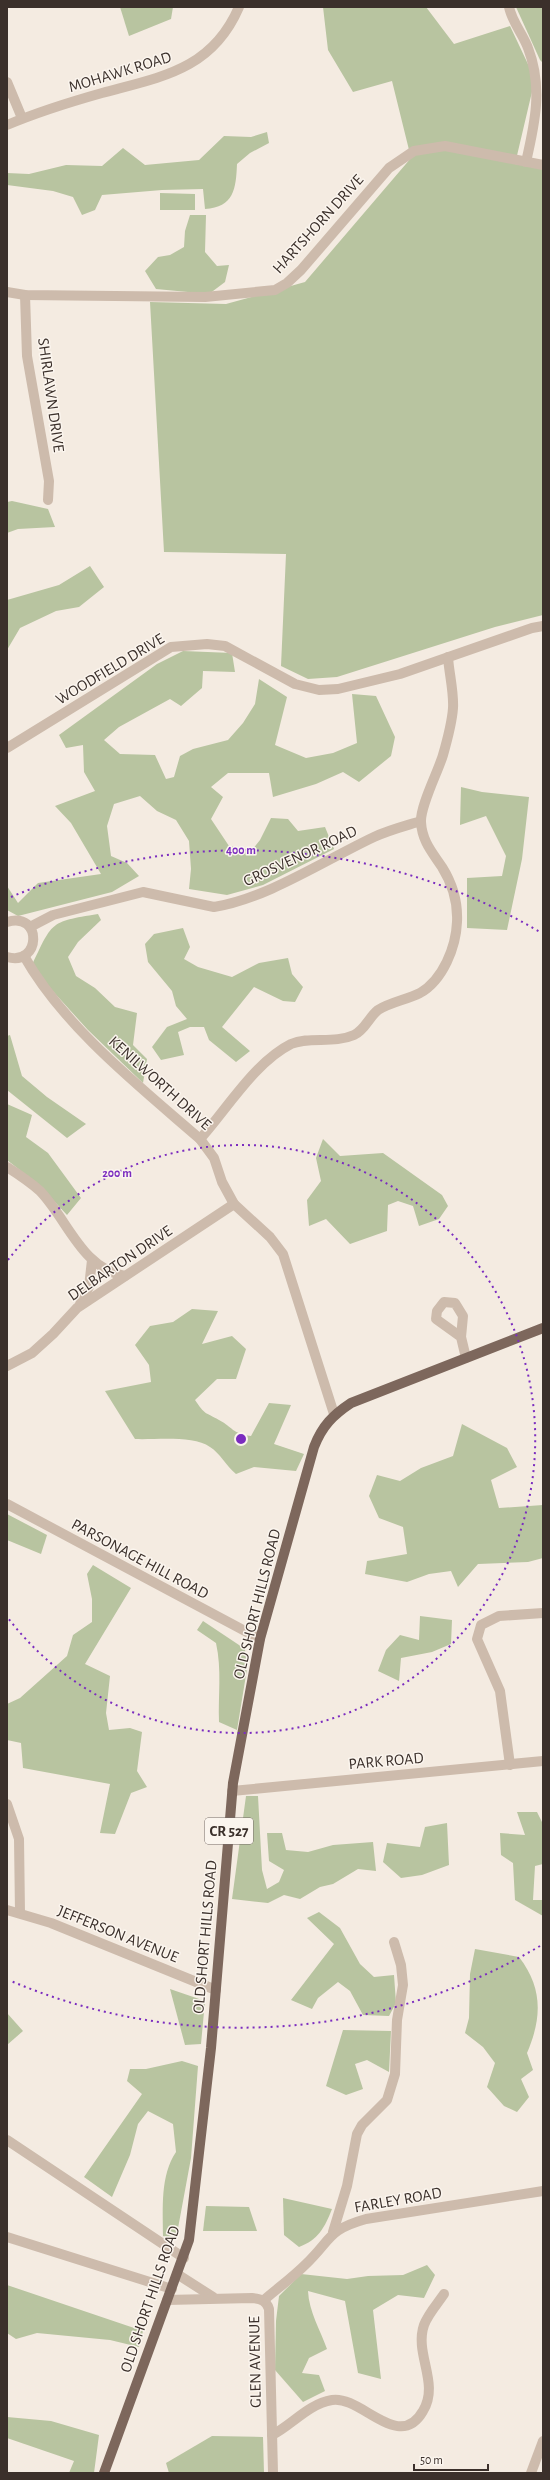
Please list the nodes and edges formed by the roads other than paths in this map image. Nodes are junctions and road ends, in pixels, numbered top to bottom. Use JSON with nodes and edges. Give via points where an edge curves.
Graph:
{"nodes":[{"id":1,"x":239,"y":7,"type":"edge"},
{"id":2,"x":509,"y":7,"type":"edge"},
{"id":3,"x":7,"y":82,"type":"edge"},
{"id":4,"x":22,"y":118,"type":"junction"},
{"id":5,"x":7,"y":125,"type":"edge"},
{"id":6,"x":526,"y":162,"type":"junction"},
{"id":7,"x":543,"y":165,"type":"edge"},
{"id":8,"x":7,"y":292,"type":"edge"},
{"id":9,"x":25,"y":295,"type":"junction"},
{"id":10,"x":48,"y":500,"type":"dead end"},
{"id":11,"x":543,"y":626,"type":"edge"},
{"id":12,"x":448,"y":657,"type":"junction"},
{"id":13,"x":7,"y":748,"type":"edge"},
{"id":14,"x":420,"y":821,"type":"junction"},
{"id":15,"x":7,"y":922,"type":"edge"},
{"id":16,"x":30,"y":927,"type":"junction"},
{"id":17,"x":24,"y":956,"type":"junction"},
{"id":18,"x":7,"y":957,"type":"edge"},
{"id":19,"x":200,"y":1138,"type":"junction"},
{"id":20,"x":7,"y":1167,"type":"edge"},
{"id":21,"x":234,"y":1204,"type":"junction"},
{"id":22,"x":92,"y":1260,"type":"junction"},
{"id":23,"x":125,"y":1276,"type":"junction"},
{"id":24,"x":77,"y":1308,"type":"junction"},
{"id":25,"x":543,"y":1328,"type":"edge"},
{"id":26,"x":461,"y":1337,"type":"dead end"},
{"id":27,"x":466,"y":1358,"type":"junction"},
{"id":28,"x":7,"y":1366,"type":"edge"},
{"id":29,"x":334,"y":1414,"type":"junction"},
{"id":30,"x":7,"y":1504,"type":"edge"},
{"id":31,"x":543,"y":1613,"type":"edge"},
{"id":32,"x":260,"y":1639,"type":"junction"},
{"id":33,"x":543,"y":1761,"type":"edge"},
{"id":34,"x":510,"y":1764,"type":"junction"},
{"id":35,"x":232,"y":1791,"type":"junction"},
{"id":36,"x":7,"y":1804,"type":"edge"},
{"id":37,"x":7,"y":1910,"type":"edge"},
{"id":38,"x":20,"y":1913,"type":"junction"},
{"id":39,"x":394,"y":1942,"type":"dead end"},
{"id":40,"x":216,"y":1990,"type":"junction"},
{"id":41,"x":7,"y":2140,"type":"edge"},
{"id":42,"x":543,"y":2191,"type":"edge"},
{"id":43,"x":333,"y":2232,"type":"junction"},
{"id":44,"x":7,"y":2237,"type":"edge"},
{"id":45,"x":184,"y":2258,"type":"junction"},
{"id":46,"x":177,"y":2274,"type":"junction"},
{"id":47,"x":172,"y":2289,"type":"junction"},
{"id":48,"x":444,"y":2294,"type":"dead end"},
{"id":49,"x":216,"y":2299,"type":"junction"},
{"id":50,"x":167,"y":2300,"type":"junction"},
{"id":51,"x":264,"y":2300,"type":"junction"},
{"id":52,"x":272,"y":2435,"type":"junction"},
{"id":53,"x":543,"y":2441,"type":"edge"},
{"id":54,"x":104,"y":2473,"type":"edge"},
{"id":55,"x":273,"y":2473,"type":"edge"},
{"id":56,"x":531,"y":2473,"type":"edge"}],
"edges":[{"from":1,"to":4,"type":"street","name":"MOHAWK ROAD","via":[[229,27],[214,46],[185,68]]},
{"from":2,"to":6,"type":"street","via":[[528,48],[538,88],[536,116]]},
{"from":3,"to":4,"type":"street"},
{"from":4,"to":5,"type":"street","name":"MOHAWK ROAD"},
{"from":6,"to":7,"type":"street","name":"HARTSHORN DRIVE"},
{"from":6,"to":9,"type":"street","name":"HARTSHORN DRIVE","via":[[445,146],[414,151],[389,168],[301,270],[275,290],[205,297]]},
{"from":8,"to":9,"type":"street","name":"HARTSHORN DRIVE"},
{"from":9,"to":10,"type":"street","name":"SHIRLAWN DRIVE","via":[[27,356],[49,480]]},
{"from":11,"to":12,"type":"street","name":"WOODFIELD DRIVE"},
{"from":12,"to":13,"type":"street","name":"WOODFIELD DRIVE","via":[[400,674],[338,689],[319,690],[295,684],[225,646],[189,644],[171,647]]},
{"from":12,"to":14,"type":"street","via":[[453,708],[443,754]]},
{"from":14,"to":16,"type":"street","name":"GROSVENOR ROAD","via":[[376,836],[263,892],[224,906],[214,907],[143,892],[53,915]]},
{"from":14,"to":19,"type":"street","via":[[426,846],[450,882],[457,911],[455,940],[438,975],[422,992],[386,1005],[376,1012],[362,1030],[354,1035],[292,1044],[272,1056]]},
{"from":15,"to":16,"type":"street","via":[[21,921]]},
{"from":16,"to":17,"type":"street","via":[[33,943]]},
{"from":17,"to":18,"type":"street"},
{"from":17,"to":19,"type":"street","name":"KENILWORTH DRIVE","via":[[43,985],[96,1045]]},
{"from":19,"to":21,"type":"street","name":"KENILWORTH DRIVE","via":[[214,1158],[222,1182]]},
{"from":20,"to":22,"type":"street","via":[[39,1191]]},
{"from":21,"to":23,"type":"street","name":"DELBARTON DRIVE"},
{"from":21,"to":29,"type":"street","name":"KENILWORTH DRIVE","via":[[283,1254]]},
{"from":22,"to":23,"type":"street","via":[[107,1271]]},
{"from":22,"to":24,"type":"street","via":[[89,1287]]},
{"from":23,"to":24,"type":"street","name":"DELBARTON DRIVE"},
{"from":24,"to":28,"type":"street","name":"DELBARTON DRIVE","via":[[32,1353]]},
{"from":25,"to":27,"type":"main road","name":"OLD SHORT HILLS ROAD","number":"CR 527"},
{"from":26,"to":27,"type":"street"},
{"from":27,"to":29,"type":"main road","name":"OLD SHORT HILLS ROAD","number":"CR 527","via":[[351,1403]]},
{"from":29,"to":32,"type":"main road","name":"OLD SHORT HILLS ROAD","number":"CR 527","via":[[321,1430],[314,1447]]},
{"from":30,"to":32,"type":"street","name":"PARSONAGE HILL ROAD"},
{"from":31,"to":34,"type":"street","via":[[498,1616],[481,1625],[477,1639],[500,1692]]},
{"from":32,"to":35,"type":"main road","name":"OLD SHORT HILLS ROAD","number":"CR 527"},
{"from":33,"to":34,"type":"street","name":"PARK ROAD"},
{"from":34,"to":35,"type":"street","name":"PARK ROAD"},
{"from":35,"to":40,"type":"main road","name":"OLD SHORT HILLS ROAD","number":"CR 527"},
{"from":36,"to":38,"type":"street","via":[[18,1839]]},
{"from":37,"to":38,"type":"street","name":"JEFFERSON AVENUE"},
{"from":38,"to":40,"type":"street","name":"JEFFERSON AVENUE","via":[[51,1923]]},
{"from":39,"to":43,"type":"street","via":[[401,1965],[403,1985],[397,2024],[395,2074],[387,2100],[362,2125],[357,2134],[347,2186]]},
{"from":40,"to":45,"type":"main road","name":"OLD SHORT HILLS ROAD","number":"CR 527","via":[[193,2221]]},
{"from":41,"to":45,"type":"street"},
{"from":42,"to":43,"type":"street","name":"FARLEY ROAD","via":[[366,2219]]},
{"from":43,"to":51,"type":"street","name":"FARLEY ROAD","via":[[307,2263]]},
{"from":44,"to":47,"type":"street"},
{"from":45,"to":46,"type":"main road","name":"OLD SHORT HILLS ROAD","number":"CR 527"},
{"from":46,"to":47,"type":"main road","name":"OLD SHORT HILLS ROAD","number":"CR 527"},
{"from":46,"to":49,"type":"street"},
{"from":47,"to":50,"type":"main road","name":"OLD SHORT HILLS ROAD","number":"CR 527"},
{"from":48,"to":52,"type":"street","via":[[424,2325],[424,2351],[430,2396],[416,2420],[410,2424],[395,2426],[345,2401],[333,2400],[310,2409]]},
{"from":49,"to":50,"type":"street","name":"GLEN AVENUE"},
{"from":49,"to":51,"type":"street","name":"GLEN AVENUE"},
{"from":50,"to":54,"type":"main road","name":"OLD SHORT HILLS ROAD","number":"CR 527"},
{"from":51,"to":52,"type":"street","name":"GLEN AVENUE","via":[[269,2309]]},
{"from":52,"to":55,"type":"street","name":"GLEN AVENUE"},
{"from":53,"to":56,"type":"street"}]}
